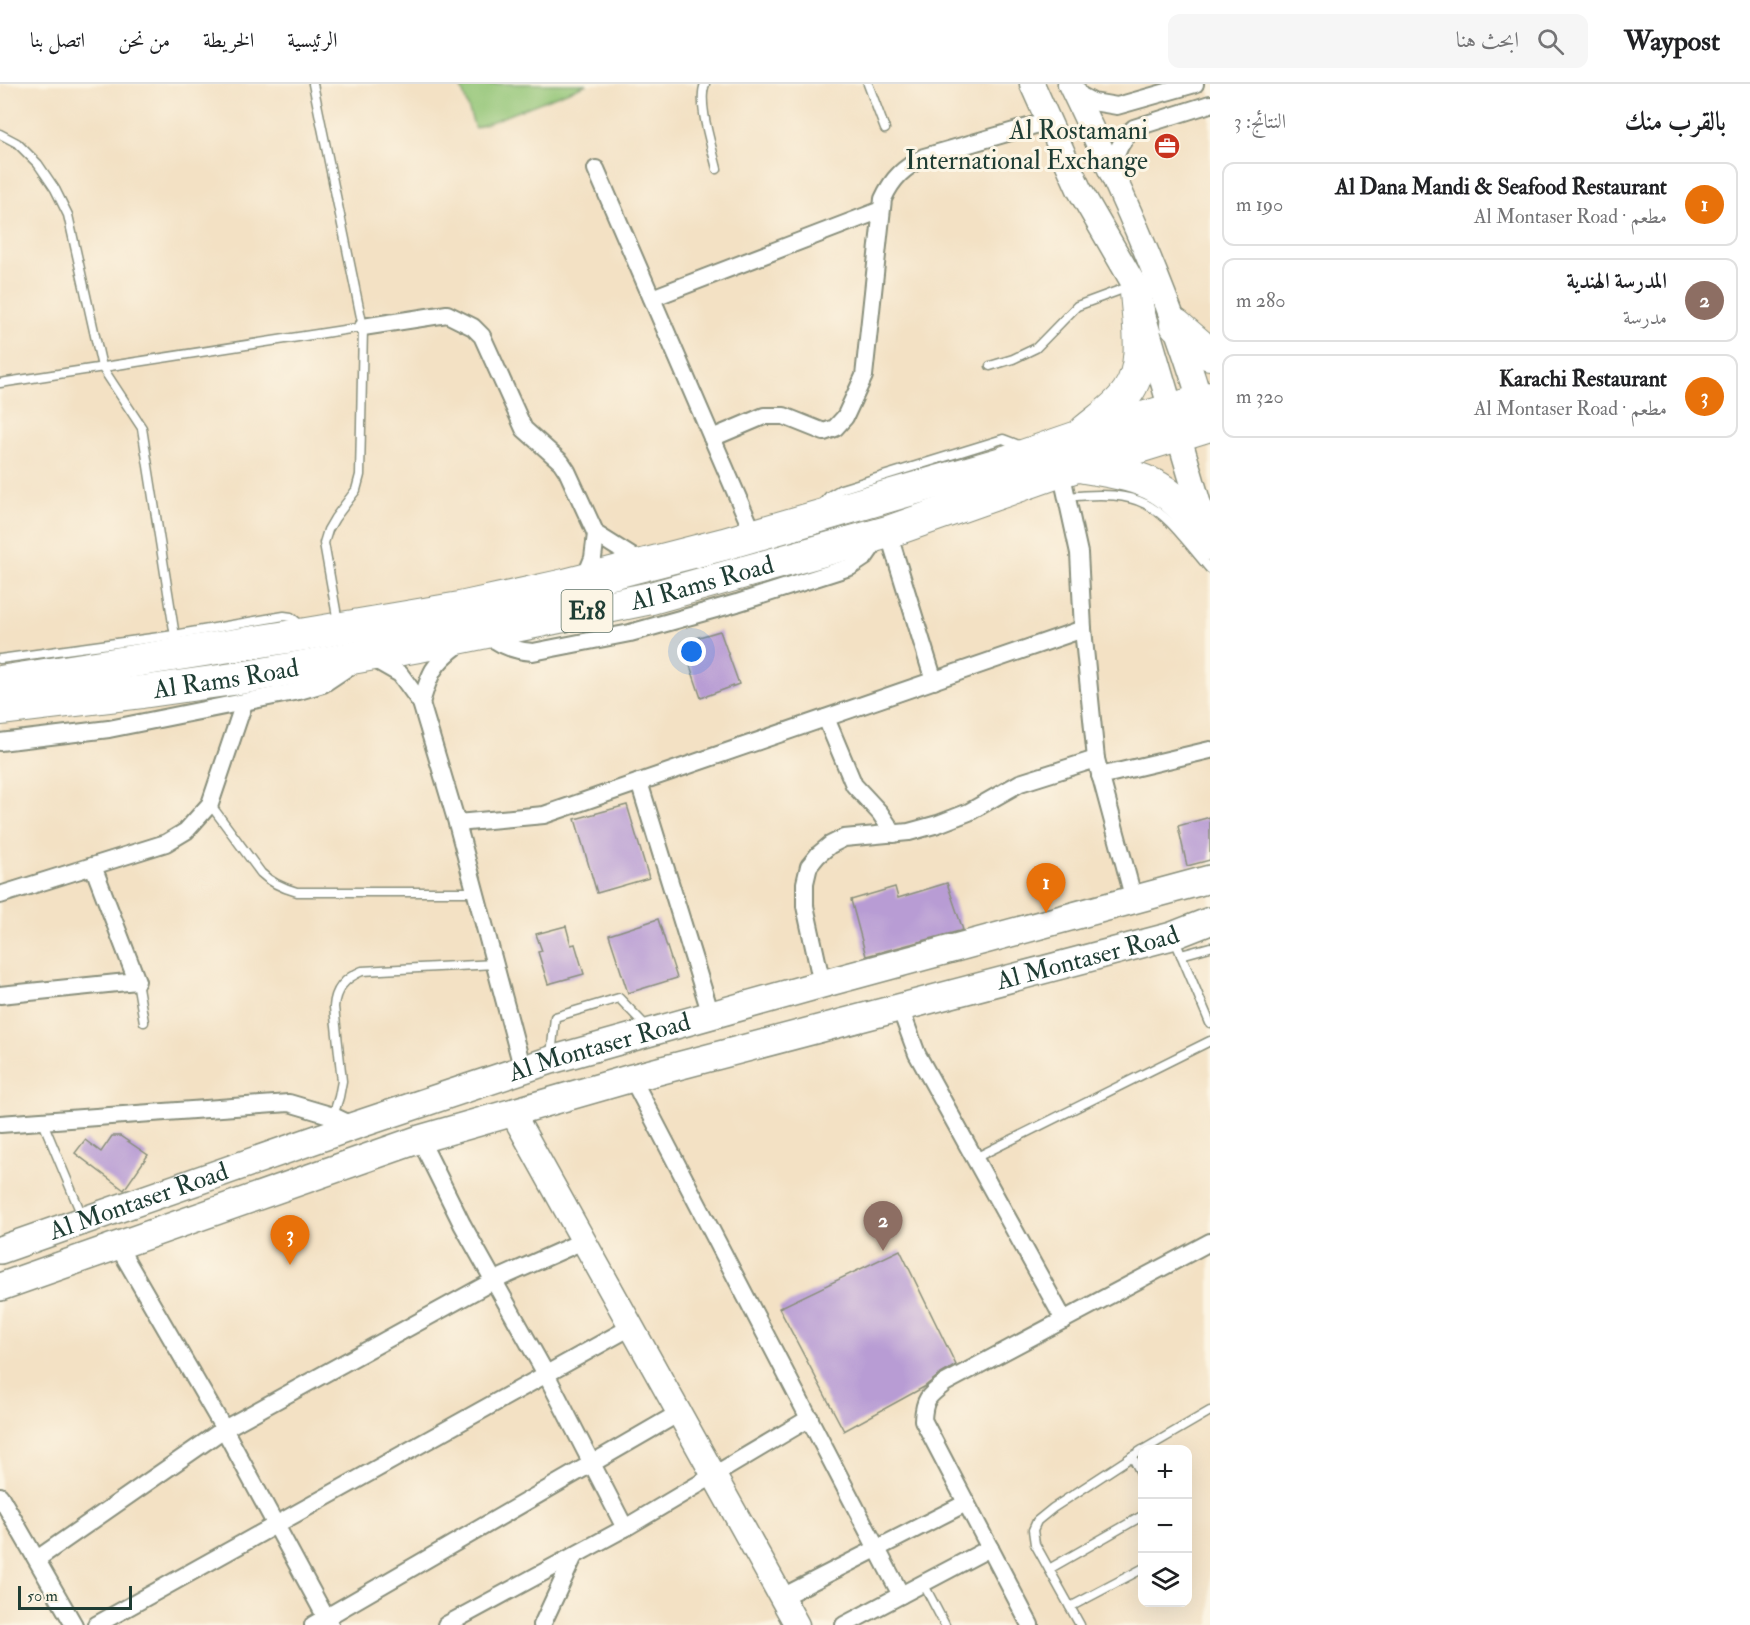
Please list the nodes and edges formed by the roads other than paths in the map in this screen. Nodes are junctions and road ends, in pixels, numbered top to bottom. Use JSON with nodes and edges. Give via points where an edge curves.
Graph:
{"nodes":[{"id":1,"x":313,"y":84,"type":"edge"},
{"id":2,"x":705,"y":84,"type":"edge"},
{"id":3,"x":868,"y":84,"type":"edge"},
{"id":4,"x":1032,"y":84,"type":"edge"},
{"id":5,"x":1195,"y":84,"type":"edge"},
{"id":6,"x":1072,"y":88,"type":"edge"},
{"id":7,"x":1176,"y":90,"type":"junction"},
{"id":8,"x":1210,"y":105,"type":"edge"},
{"id":9,"x":1185,"y":112,"type":"junction"},
{"id":10,"x":1049,"y":121,"type":"junction"},
{"id":11,"x":885,"y":129,"type":"dead end"},
{"id":12,"x":0,"y":134,"type":"edge"},
{"id":13,"x":717,"y":168,"type":"dead end"},
{"id":14,"x":1111,"y":168,"type":"junction"},
{"id":15,"x":596,"y":170,"type":"dead end"},
{"id":16,"x":881,"y":210,"type":"junction"},
{"id":17,"x":1135,"y":288,"type":"junction"},
{"id":18,"x":652,"y":298,"type":"junction"},
{"id":19,"x":1176,"y":325,"type":"junction"},
{"id":20,"x":363,"y":327,"type":"junction"},
{"id":21,"x":1210,"y":354,"type":"edge"},
{"id":22,"x":990,"y":366,"type":"dead end"},
{"id":23,"x":102,"y":367,"type":"junction"},
{"id":24,"x":0,"y":383,"type":"edge"},
{"id":25,"x":1208,"y":416,"type":"edge"},
{"id":26,"x":1174,"y":422,"type":"junction"},
{"id":27,"x":712,"y":438,"type":"junction"},
{"id":28,"x":1071,"y":468,"type":"junction"},
{"id":29,"x":884,"y":533,"type":"junction"},
{"id":30,"x":596,"y":534,"type":"junction"},
{"id":31,"x":754,"y":535,"type":"junction"},
{"id":32,"x":1210,"y":543,"type":"edge"},
{"id":33,"x":645,"y":565,"type":"junction"},
{"id":34,"x":1210,"y":569,"type":"edge"},
{"id":35,"x":584,"y":580,"type":"junction"},
{"id":36,"x":339,"y":628,"type":"junction"},
{"id":37,"x":1083,"y":629,"type":"junction"},
{"id":38,"x":477,"y":634,"type":"junction"},
{"id":39,"x":176,"y":645,"type":"junction"},
{"id":40,"x":364,"y":656,"type":"junction"},
{"id":41,"x":0,"y":659,"type":"edge"},
{"id":42,"x":934,"y":681,"type":"junction"},
{"id":43,"x":0,"y":682,"type":"edge"},
{"id":44,"x":244,"y":703,"type":"junction"},
{"id":45,"x":421,"y":703,"type":"junction"},
{"id":46,"x":0,"y":709,"type":"edge"},
{"id":47,"x":826,"y":718,"type":"junction"},
{"id":48,"x":0,"y":742,"type":"edge"},
{"id":49,"x":1210,"y":750,"type":"edge"},
{"id":50,"x":1097,"y":768,"type":"junction"},
{"id":51,"x":639,"y":782,"type":"junction"},
{"id":52,"x":210,"y":804,"type":"junction"},
{"id":53,"x":457,"y":823,"type":"junction"},
{"id":54,"x":894,"y":834,"type":"junction"},
{"id":55,"x":93,"y":866,"type":"junction"},
{"id":56,"x":1207,"y":879,"type":"edge"},
{"id":57,"x":476,"y":892,"type":"junction"},
{"id":58,"x":0,"y":895,"type":"edge"},
{"id":59,"x":1134,"y":900,"type":"junction"},
{"id":60,"x":1210,"y":921,"type":"edge"},
{"id":61,"x":1177,"y":945,"type":"junction"},
{"id":62,"x":1210,"y":947,"type":"edge"},
{"id":63,"x":495,"y":964,"type":"junction"},
{"id":64,"x":137,"y":981,"type":"junction"},
{"id":65,"x":822,"y":984,"type":"junction"},
{"id":66,"x":0,"y":995,"type":"edge"},
{"id":67,"x":900,"y":1008,"type":"junction"},
{"id":68,"x":711,"y":1015,"type":"junction"},
{"id":69,"x":144,"y":1022,"type":"dead end"},
{"id":70,"x":1210,"y":1023,"type":"edge"},
{"id":71,"x":651,"y":1032,"type":"junction"},
{"id":72,"x":1210,"y":1041,"type":"edge"},
{"id":73,"x":551,"y":1060,"type":"junction"},
{"id":74,"x":523,"y":1070,"type":"junction"},
{"id":75,"x":632,"y":1078,"type":"junction"},
{"id":76,"x":512,"y":1112,"type":"junction"},
{"id":77,"x":42,"y":1120,"type":"junction"},
{"id":78,"x":343,"y":1121,"type":"junction"},
{"id":79,"x":0,"y":1124,"type":"edge"},
{"id":80,"x":420,"y":1140,"type":"junction"},
{"id":81,"x":975,"y":1158,"type":"junction"},
{"id":82,"x":85,"y":1221,"type":"junction"},
{"id":83,"x":583,"y":1241,"type":"junction"},
{"id":84,"x":1210,"y":1242,"type":"edge"},
{"id":85,"x":118,"y":1246,"type":"junction"},
{"id":86,"x":0,"y":1250,"type":"edge"},
{"id":87,"x":493,"y":1281,"type":"junction"},
{"id":88,"x":0,"y":1287,"type":"edge"},
{"id":89,"x":1064,"y":1320,"type":"junction"},
{"id":90,"x":631,"y":1327,"type":"junction"},
{"id":91,"x":546,"y":1374,"type":"junction"},
{"id":92,"x":1210,"y":1411,"type":"edge"},
{"id":93,"x":679,"y":1413,"type":"junction"},
{"id":94,"x":810,"y":1418,"type":"junction"},
{"id":95,"x":224,"y":1429,"type":"junction"},
{"id":96,"x":1152,"y":1445,"type":"edge"},
{"id":97,"x":1138,"y":1453,"type":"edge"},
{"id":98,"x":1132,"y":1456,"type":"junction"},
{"id":99,"x":592,"y":1464,"type":"junction"},
{"id":100,"x":1138,"y":1466,"type":"edge"},
{"id":101,"x":713,"y":1474,"type":"junction"},
{"id":102,"x":0,"y":1496,"type":"edge"},
{"id":103,"x":966,"y":1503,"type":"junction"},
{"id":104,"x":1138,"y":1519,"type":"edge"},
{"id":105,"x":276,"y":1524,"type":"junction"},
{"id":106,"x":625,"y":1528,"type":"junction"},
{"id":107,"x":990,"y":1548,"type":"junction"},
{"id":108,"x":877,"y":1549,"type":"junction"},
{"id":109,"x":574,"y":1556,"type":"junction"},
{"id":110,"x":37,"y":1559,"type":"junction"},
{"id":111,"x":1049,"y":1569,"type":"junction"},
{"id":112,"x":1138,"y":1572,"type":"edge"},
{"id":113,"x":923,"y":1583,"type":"junction"},
{"id":114,"x":901,"y":1595,"type":"junction"},
{"id":115,"x":782,"y":1597,"type":"junction"},
{"id":116,"x":1070,"y":1608,"type":"junction"},
{"id":117,"x":323,"y":1623,"type":"edge"},
{"id":118,"x":74,"y":1625,"type":"edge"},
{"id":119,"x":96,"y":1625,"type":"edge"},
{"id":120,"x":446,"y":1625,"type":"edge"},
{"id":121,"x":542,"y":1625,"type":"edge"},
{"id":122,"x":797,"y":1625,"type":"edge"},
{"id":123,"x":844,"y":1625,"type":"edge"},
{"id":124,"x":945,"y":1625,"type":"edge"},
{"id":125,"x":1030,"y":1625,"type":"edge"},
{"id":126,"x":1080,"y":1625,"type":"edge"}],
"edges":[{"from":1,"to":20,"type":"lane"},
{"from":2,"to":13,"type":"lane","via":[[703,102]]},
{"from":3,"to":11,"type":"lane"},
{"from":4,"to":10,"type":"main road"},
{"from":5,"to":7,"type":"street"},
{"from":6,"to":7,"type":"street","via":[[1093,102],[1117,106]]},
{"from":6,"to":14,"type":"main road"},
{"from":7,"to":9,"type":"street"},
{"from":8,"to":9,"type":"street"},
{"from":9,"to":14,"type":"street","via":[[1134,128],[1119,145]]},
{"from":10,"to":16,"type":"street","via":[[924,157],[906,166],[894,179]]},
{"from":10,"to":17,"type":"main road","via":[[1079,189]]},
{"from":12,"to":23,"type":"lane","via":[[38,164],[68,215]]},
{"from":14,"to":19,"type":"main road"},
{"from":15,"to":18,"type":"street"},
{"from":16,"to":18,"type":"street"},
{"from":16,"to":27,"type":"street","via":[[864,376],[845,417],[835,428],[824,432],[784,416],[764,416]]},
{"from":17,"to":22,"type":"lane","via":[[1077,306],[1036,348]]},
{"from":17,"to":26,"type":"main road"},
{"from":17,"to":28,"type":"highway","via":[[1138,370],[1133,384]]},
{"from":18,"to":27,"type":"street"},
{"from":19,"to":21,"type":"highway"},
{"from":19,"to":25,"type":"main road"},
{"from":20,"to":23,"type":"lane"},
{"from":20,"to":30,"type":"street","via":[[447,314],[472,327],[482,336],[524,429],[561,462]]},
{"from":20,"to":36,"type":"lane","via":[[360,475],[356,490],[335,518],[324,543]]},
{"from":23,"to":24,"type":"lane"},
{"from":23,"to":39,"type":"lane","via":[[142,428]]},
{"from":25,"to":26,"type":"highway","number":"E18"},
{"from":26,"to":28,"type":"highway","name":"Al Rams Road","number":"E18"},
{"from":26,"to":32,"type":"main road"},
{"from":27,"to":31,"type":"street"},
{"from":28,"to":29,"type":"highway","name":"Al Rams Road","number":"E18"},
{"from":28,"to":31,"type":"highway","name":"Al Rams Road","number":"E18","via":[[1031,453]]},
{"from":28,"to":32,"type":"highway","via":[[1120,473],[1161,487],[1193,518]]},
{"from":28,"to":34,"type":"lane","via":[[1098,494],[1144,502],[1158,510]]},
{"from":28,"to":37,"type":"street"},
{"from":29,"to":38,"type":"highway","name":"Al Rams Road","number":"E18","via":[[651,598]]},
{"from":29,"to":42,"type":"street"},
{"from":30,"to":33,"type":"street"},
{"from":30,"to":35,"type":"street"},
{"from":31,"to":33,"type":"highway","name":"Al Rams Road","number":"E18"},
{"from":33,"to":35,"type":"highway","name":"Al Rams Road","number":"E18"},
{"from":35,"to":36,"type":"highway","name":"Al Rams Road","number":"E18","via":[[460,608]]},
{"from":36,"to":39,"type":"highway","name":"Al Rams Road","number":"E18"},
{"from":37,"to":42,"type":"street"},
{"from":37,"to":50,"type":"street"},
{"from":38,"to":40,"type":"highway","name":"Al Rams Road","number":"E18"},
{"from":38,"to":45,"type":"street","via":[[443,656],[429,674]]},
{"from":39,"to":41,"type":"lane"},
{"from":39,"to":43,"type":"highway","name":"Al Rams Road","number":"E18"},
{"from":40,"to":44,"type":"street","via":[[323,684]]},
{"from":40,"to":45,"type":"street","via":[[400,674]]},
{"from":40,"to":46,"type":"highway","name":"Al Rams Road","number":"E18","via":[[240,678]]},
{"from":42,"to":47,"type":"street"},
{"from":44,"to":48,"type":"street","via":[[109,729]]},
{"from":44,"to":52,"type":"street"},
{"from":45,"to":53,"type":"street"},
{"from":47,"to":51,"type":"street"},
{"from":47,"to":54,"type":"street","via":[[854,785]]},
{"from":49,"to":50,"type":"street"},
{"from":50,"to":54,"type":"street","via":[[1020,783],[969,812]]},
{"from":50,"to":59,"type":"street"},
{"from":51,"to":53,"type":"street","via":[[544,815]]},
{"from":51,"to":68,"type":"street"},
{"from":52,"to":55,"type":"street","via":[[179,836],[166,843]]},
{"from":52,"to":57,"type":"lane","via":[[261,873],[281,887],[297,892]]},
{"from":53,"to":57,"type":"street"},
{"from":54,"to":65,"type":"street","via":[[844,838],[824,850],[809,866],[805,906]]},
{"from":55,"to":58,"type":"street"},
{"from":55,"to":64,"type":"street"},
{"from":56,"to":59,"type":"main road","name":"Al Montaser Road"},
{"from":57,"to":63,"type":"street"},
{"from":59,"to":65,"type":"main road","name":"Al Montaser Road"},
{"from":60,"to":61,"type":"main road","name":"Al Montaser Road"},
{"from":61,"to":62,"type":"lane"},
{"from":61,"to":67,"type":"main road","name":"Al Montaser Road"},
{"from":61,"to":70,"type":"lane"},
{"from":63,"to":74,"type":"street"},
{"from":63,"to":78,"type":"lane","via":[[362,971],[350,976],[334,996],[333,1007]]},
{"from":64,"to":66,"type":"street"},
{"from":64,"to":69,"type":"lane"},
{"from":65,"to":68,"type":"main road","name":"Al Montaser Road"},
{"from":67,"to":75,"type":"main road","name":"Al Montaser Road"},
{"from":67,"to":81,"type":"street","via":[[917,1054]]},
{"from":68,"to":71,"type":"main road","name":"Al Montaser Road"},
{"from":71,"to":73,"type":"main road","name":"Al Montaser Road"},
{"from":71,"to":73,"type":"lane","via":[[619,998],[555,1017]]},
{"from":72,"to":81,"type":"lane"},
{"from":73,"to":74,"type":"main road","name":"Al Montaser Road"},
{"from":74,"to":78,"type":"main road","name":"Al Montaser Road"},
{"from":75,"to":76,"type":"main road","name":"Al Montaser Road"},
{"from":75,"to":94,"type":"street"},
{"from":76,"to":80,"type":"main road","name":"Al Montaser Road"},
{"from":76,"to":83,"type":"main road"},
{"from":77,"to":78,"type":"street","via":[[289,1102]]},
{"from":77,"to":79,"type":"street"},
{"from":77,"to":82,"type":"lane"},
{"from":78,"to":82,"type":"main road","name":"Al Montaser Road"},
{"from":80,"to":85,"type":"main road","name":"Al Montaser Road"},
{"from":80,"to":87,"type":"street"},
{"from":81,"to":89,"type":"street"},
{"from":82,"to":86,"type":"main road","name":"Al Montaser Road"},
{"from":83,"to":87,"type":"street"},
{"from":83,"to":90,"type":"main road"},
{"from":84,"to":89,"type":"street"},
{"from":85,"to":88,"type":"main road","name":"Al Montaser Road"},
{"from":85,"to":95,"type":"street"},
{"from":87,"to":91,"type":"street"},
{"from":87,"to":95,"type":"street"},
{"from":89,"to":103,"type":"street","via":[[945,1383],[924,1402],[923,1420]]},
{"from":90,"to":91,"type":"street"},
{"from":90,"to":93,"type":"main road"},
{"from":91,"to":99,"type":"street"},
{"from":91,"to":105,"type":"street"},
{"from":92,"to":96,"type":"lane"},
{"from":93,"to":99,"type":"street"},
{"from":93,"to":101,"type":"main road"},
{"from":94,"to":101,"type":"street"},
{"from":94,"to":108,"type":"street"},
{"from":95,"to":105,"type":"street"},
{"from":95,"to":110,"type":"street"},
{"from":97,"to":98,"type":"lane"},
{"from":98,"to":100,"type":"lane"},
{"from":98,"to":111,"type":"lane","via":[[1037,1521],[1033,1530],[1035,1544]]},
{"from":99,"to":106,"type":"street"},
{"from":99,"to":117,"type":"street"},
{"from":101,"to":106,"type":"street"},
{"from":101,"to":115,"type":"main road"},
{"from":102,"to":110,"type":"street"},
{"from":103,"to":107,"type":"street"},
{"from":103,"to":108,"type":"street"},
{"from":104,"to":111,"type":"lane"},
{"from":105,"to":117,"type":"street"},
{"from":105,"to":119,"type":"street"},
{"from":106,"to":109,"type":"street"},
{"from":107,"to":113,"type":"street"},
{"from":107,"to":125,"type":"street"},
{"from":108,"to":114,"type":"street"},
{"from":108,"to":115,"type":"street"},
{"from":109,"to":120,"type":"street"},
{"from":109,"to":121,"type":"street"},
{"from":110,"to":118,"type":"street"},
{"from":111,"to":116,"type":"lane"},
{"from":112,"to":116,"type":"lane"},
{"from":113,"to":114,"type":"street"},
{"from":113,"to":124,"type":"lane"},
{"from":114,"to":123,"type":"street"},
{"from":115,"to":122,"type":"main road"},
{"from":116,"to":126,"type":"lane"}]}
